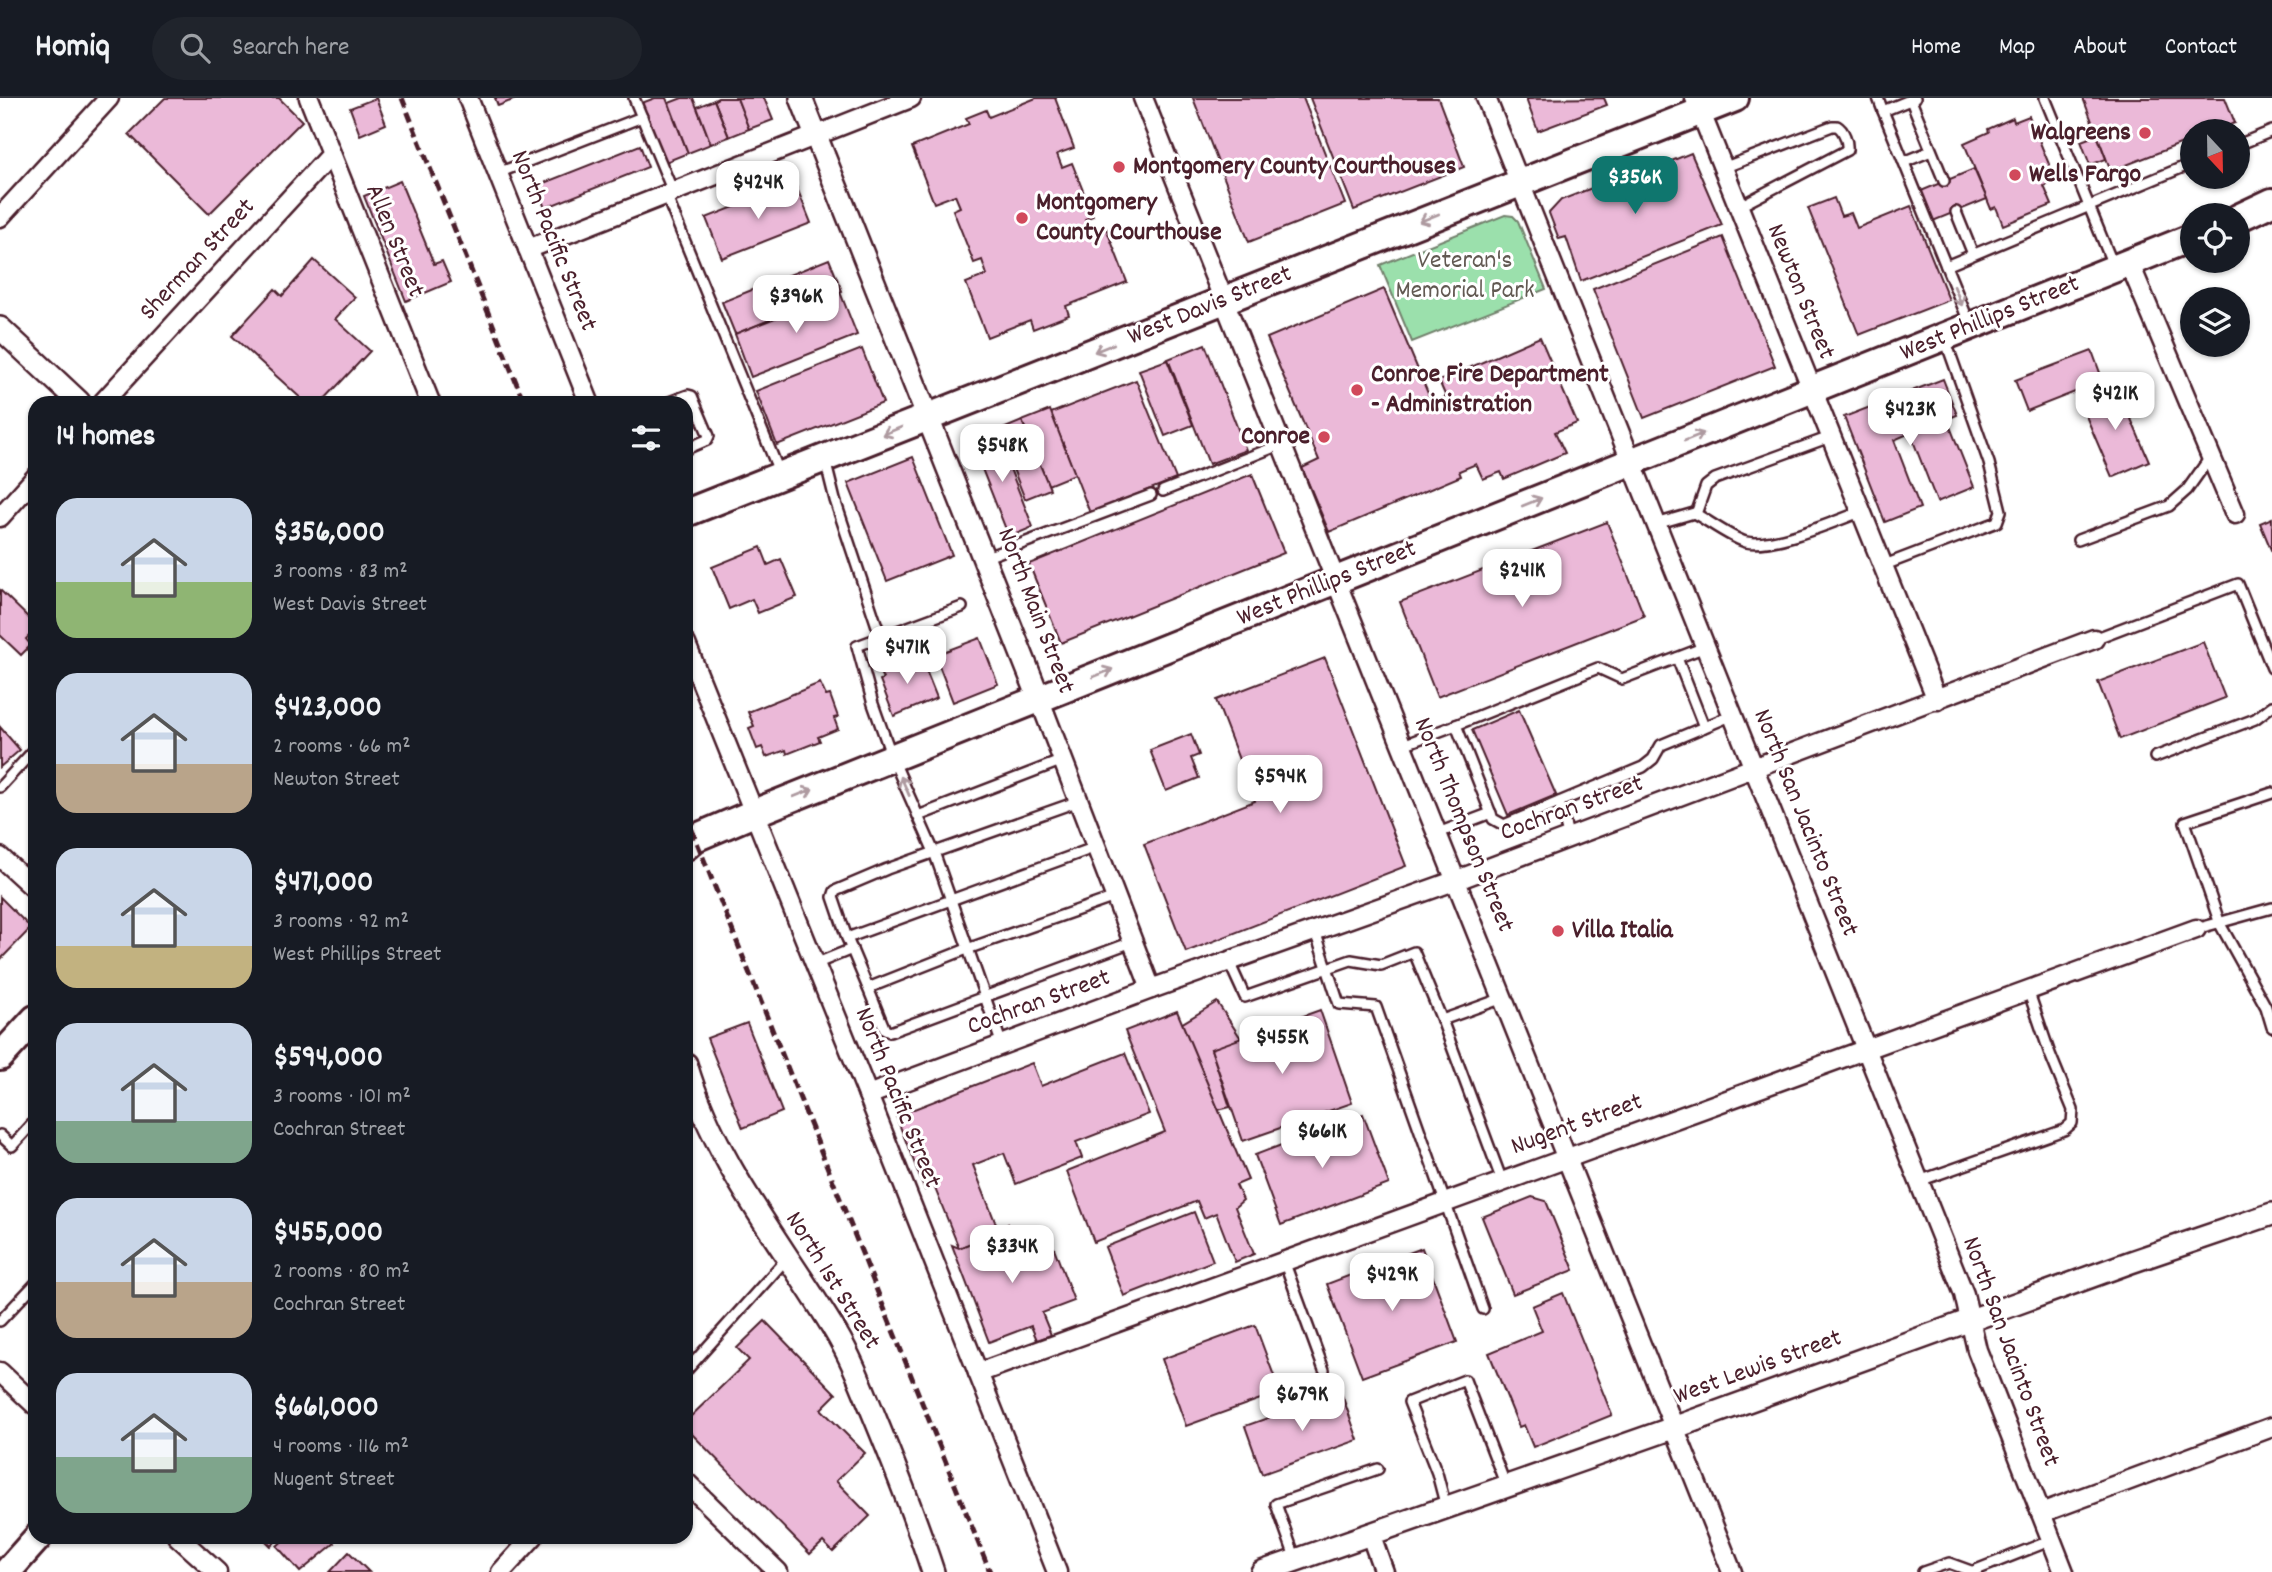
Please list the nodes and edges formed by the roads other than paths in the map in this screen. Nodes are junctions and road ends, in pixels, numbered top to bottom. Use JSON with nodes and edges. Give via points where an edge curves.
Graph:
{"nodes":[{"id":1,"x":109,"y":98,"type":"edge"},
{"id":2,"x":309,"y":98,"type":"edge"},
{"id":3,"x":468,"y":98,"type":"edge"},
{"id":4,"x":634,"y":98,"type":"edge"},
{"id":5,"x":801,"y":98,"type":"edge"},
{"id":6,"x":911,"y":98,"type":"edge"},
{"id":7,"x":1143,"y":98,"type":"edge"},
{"id":8,"x":1486,"y":98,"type":"edge"},
{"id":9,"x":1735,"y":98,"type":"edge"},
{"id":10,"x":1878,"y":98,"type":"edge"},
{"id":11,"x":2045,"y":98,"type":"edge"},
{"id":12,"x":1912,"y":99,"type":"edge"},
{"id":13,"x":1698,"y":105,"type":"edge"},
{"id":14,"x":1883,"y":111,"type":"junction"},
{"id":15,"x":642,"y":117,"type":"junction"},
{"id":16,"x":2272,"y":131,"type":"edge"},
{"id":17,"x":816,"y":135,"type":"junction"},
{"id":18,"x":2250,"y":140,"type":"edge"},
{"id":19,"x":1931,"y":151,"type":"junction"},
{"id":20,"x":331,"y":154,"type":"junction"},
{"id":21,"x":1904,"y":162,"type":"junction"},
{"id":22,"x":1723,"y":168,"type":"junction"},
{"id":23,"x":2180,"y":168,"type":"edge"},
{"id":24,"x":498,"y":173,"type":"junction"},
{"id":25,"x":1944,"y":181,"type":"dead end"},
{"id":26,"x":1519,"y":182,"type":"junction"},
{"id":27,"x":670,"y":193,"type":"junction"},
{"id":28,"x":2272,"y":202,"type":"edge"},
{"id":29,"x":2088,"y":205,"type":"junction"},
{"id":30,"x":1738,"y":207,"type":"junction"},
{"id":31,"x":1956,"y":212,"type":"dead end"},
{"id":32,"x":2272,"y":212,"type":"edge"},
{"id":33,"x":2250,"y":213,"type":"edge"},
{"id":34,"x":0,"y":217,"type":"edge"},
{"id":35,"x":2250,"y":217,"type":"edge"},
{"id":36,"x":2180,"y":242,"type":"edge"},
{"id":37,"x":528,"y":249,"type":"junction"},
{"id":38,"x":1973,"y":254,"type":"junction"},
{"id":39,"x":2121,"y":265,"type":"junction"},
{"id":40,"x":1946,"y":266,"type":"junction"},
{"id":41,"x":1224,"y":301,"type":"junction"},
{"id":42,"x":1971,"y":327,"type":"junction"},
{"id":43,"x":0,"y":328,"type":"edge"},
{"id":44,"x":1945,"y":337,"type":"junction"},
{"id":45,"x":1811,"y":391,"type":"junction"},
{"id":46,"x":73,"y":396,"type":"edge"},
{"id":47,"x":109,"y":396,"type":"edge"},
{"id":48,"x":428,"y":396,"type":"edge"},
{"id":49,"x":587,"y":396,"type":"edge"},
{"id":50,"x":693,"y":398,"type":"edge"},
{"id":51,"x":929,"y":417,"type":"junction"},
{"id":52,"x":1830,"y":438,"type":"junction"},
{"id":53,"x":1282,"y":444,"type":"junction"},
{"id":54,"x":693,"y":446,"type":"edge"},
{"id":55,"x":2211,"y":456,"type":"junction"},
{"id":56,"x":825,"y":458,"type":"junction"},
{"id":57,"x":1631,"y":463,"type":"junction"},
{"id":58,"x":781,"y":475,"type":"junction"},
{"id":59,"x":28,"y":486,"type":"edge"},
{"id":60,"x":1163,"y":491,"type":"dead end"},
{"id":61,"x":1151,"y":495,"type":"dead end"},
{"id":62,"x":693,"y":510,"type":"edge"},
{"id":63,"x":1860,"y":512,"type":"junction"},
{"id":64,"x":1696,"y":514,"type":"junction"},
{"id":65,"x":2235,"y":514,"type":"dead end"},
{"id":66,"x":0,"y":517,"type":"edge"},
{"id":67,"x":1656,"y":524,"type":"junction"},
{"id":68,"x":2078,"y":540,"type":"dead end"},
{"id":69,"x":984,"y":558,"type":"junction"},
{"id":70,"x":1882,"y":566,"type":"junction"},
{"id":71,"x":1337,"y":580,"type":"junction"},
{"id":72,"x":962,"y":607,"type":"dead end"},
{"id":73,"x":881,"y":638,"type":"junction"},
{"id":74,"x":2094,"y":639,"type":"joint"},
{"id":75,"x":1705,"y":647,"type":"junction"},
{"id":76,"x":1677,"y":658,"type":"junction"},
{"id":77,"x":693,"y":661,"type":"edge"},
{"id":78,"x":2272,"y":668,"type":"edge"},
{"id":79,"x":1040,"y":698,"type":"junction"},
{"id":80,"x":1937,"y":700,"type":"junction"},
{"id":81,"x":2272,"y":706,"type":"edge"},
{"id":82,"x":1733,"y":715,"type":"junction"},
{"id":83,"x":1456,"y":724,"type":"junction"},
{"id":84,"x":1704,"y":727,"type":"junction"},
{"id":85,"x":1403,"y":745,"type":"junction"},
{"id":86,"x":28,"y":757,"type":"edge"},
{"id":87,"x":892,"y":757,"type":"junction"},
{"id":88,"x":2155,"y":757,"type":"dead end"},
{"id":89,"x":1063,"y":760,"type":"junction"},
{"id":90,"x":1755,"y":769,"type":"junction"},
{"id":91,"x":0,"y":787,"type":"edge"},
{"id":92,"x":2272,"y":793,"type":"edge"},
{"id":93,"x":1079,"y":801,"type":"junction"},
{"id":94,"x":1559,"y":802,"type":"junction"},
{"id":95,"x":754,"y":813,"type":"junction"},
{"id":96,"x":1491,"y":813,"type":"junction"},
{"id":97,"x":918,"y":816,"type":"junction"},
{"id":98,"x":1438,"y":833,"type":"junction"},
{"id":99,"x":1569,"y":838,"type":"junction"},
{"id":100,"x":693,"y":841,"type":"edge"},
{"id":101,"x":1096,"y":847,"type":"junction"},
{"id":102,"x":933,"y":852,"type":"junction"},
{"id":103,"x":0,"y":857,"type":"edge"},
{"id":104,"x":1457,"y":880,"type":"junction"},
{"id":105,"x":28,"y":883,"type":"edge"},
{"id":106,"x":1115,"y":897,"type":"junction"},
{"id":107,"x":950,"y":900,"type":"junction"},
{"id":108,"x":2272,"y":908,"type":"edge"},
{"id":109,"x":2220,"y":924,"type":"junction"},
{"id":110,"x":2196,"y":929,"type":"joint"},
{"id":111,"x":1315,"y":931,"type":"junction"},
{"id":112,"x":848,"y":938,"type":"junction"},
{"id":113,"x":1132,"y":942,"type":"junction"},
{"id":114,"x":852,"y":949,"type":"junction"},
{"id":115,"x":967,"y":949,"type":"junction"},
{"id":116,"x":1229,"y":962,"type":"junction"},
{"id":117,"x":815,"y":964,"type":"junction"},
{"id":118,"x":1329,"y":970,"type":"junction"},
{"id":119,"x":868,"y":988,"type":"junction"},
{"id":120,"x":1151,"y":989,"type":"junction"},
{"id":121,"x":2028,"y":990,"type":"junction"},
{"id":122,"x":984,"y":996,"type":"junction"},
{"id":123,"x":1504,"y":997,"type":"junction"},
{"id":124,"x":1442,"y":1020,"type":"junction"},
{"id":125,"x":28,"y":1027,"type":"edge"},
{"id":126,"x":2272,"y":1027,"type":"edge"},
{"id":127,"x":1002,"y":1045,"type":"junction"},
{"id":128,"x":1867,"y":1048,"type":"junction"},
{"id":129,"x":0,"y":1057,"type":"edge"},
{"id":130,"x":693,"y":1086,"type":"edge"},
{"id":131,"x":868,"y":1095,"type":"junction"},
{"id":132,"x":28,"y":1129,"type":"edge"},
{"id":133,"x":0,"y":1135,"type":"edge"},
{"id":134,"x":1568,"y":1156,"type":"junction"},
{"id":135,"x":1502,"y":1181,"type":"junction"},
{"id":136,"x":1919,"y":1181,"type":"junction"},
{"id":137,"x":1446,"y":1201,"type":"junction"},
{"id":138,"x":2272,"y":1214,"type":"edge"},
{"id":139,"x":787,"y":1258,"type":"junction"},
{"id":140,"x":1284,"y":1261,"type":"junction"},
{"id":141,"x":28,"y":1291,"type":"edge"},
{"id":142,"x":1483,"y":1309,"type":"dead end"},
{"id":143,"x":0,"y":1321,"type":"edge"},
{"id":144,"x":1970,"y":1321,"type":"junction"},
{"id":145,"x":693,"y":1363,"type":"edge"},
{"id":146,"x":1324,"y":1370,"type":"dead end"},
{"id":147,"x":0,"y":1372,"type":"edge"},
{"id":148,"x":978,"y":1373,"type":"junction"},
{"id":149,"x":28,"y":1398,"type":"edge"},
{"id":150,"x":1676,"y":1427,"type":"junction"},
{"id":151,"x":2272,"y":1427,"type":"edge"},
{"id":152,"x":1378,"y":1469,"type":"dead end"},
{"id":153,"x":1506,"y":1486,"type":"junction"},
{"id":154,"x":693,"y":1489,"type":"edge"},
{"id":155,"x":1446,"y":1507,"type":"junction"},
{"id":156,"x":2041,"y":1513,"type":"junction"},
{"id":157,"x":1370,"y":1533,"type":"junction"},
{"id":158,"x":2052,"y":1540,"type":"junction"},
{"id":159,"x":32,"y":1544,"type":"edge"},
{"id":160,"x":186,"y":1544,"type":"edge"},
{"id":161,"x":527,"y":1544,"type":"edge"},
{"id":162,"x":1296,"y":1560,"type":"junction"},
{"id":163,"x":1971,"y":1571,"type":"edge"},
{"id":164,"x":6,"y":1572,"type":"edge"},
{"id":165,"x":216,"y":1572,"type":"edge"},
{"id":166,"x":501,"y":1572,"type":"edge"},
{"id":167,"x":778,"y":1572,"type":"edge"},
{"id":168,"x":933,"y":1572,"type":"edge"},
{"id":169,"x":1057,"y":1572,"type":"edge"},
{"id":170,"x":1262,"y":1572,"type":"edge"},
{"id":171,"x":1384,"y":1572,"type":"edge"},
{"id":172,"x":1732,"y":1572,"type":"edge"},
{"id":173,"x":1923,"y":1572,"type":"edge"},
{"id":174,"x":2064,"y":1572,"type":"edge"}],
"edges":[{"from":1,"to":34,"type":"street"},
{"from":2,"to":20,"type":"street","name":"Allen Street"},
{"from":3,"to":24,"type":"street","name":"North Pacific Street"},
{"from":4,"to":15,"type":"lane"},
{"from":5,"to":17,"type":"street","name":"North Main Street"},
{"from":6,"to":17,"type":"street"},
{"from":7,"to":41,"type":"street","name":"North Thompson Street"},
{"from":8,"to":26,"type":"street","name":"North San Jacinto Street"},
{"from":9,"to":13,"type":"main road","name":"West Davis Street"},
{"from":10,"to":14,"type":"lane"},
{"from":11,"to":29,"type":"lane"},
{"from":12,"to":14,"type":"lane"},
{"from":12,"to":19,"type":"lane"},
{"from":13,"to":22,"type":"street","name":"Newton Street"},
{"from":13,"to":26,"type":"main road","name":"West Davis Street"},
{"from":14,"to":21,"type":"lane"},
{"from":15,"to":24,"type":"lane"},
{"from":15,"to":27,"type":"lane"},
{"from":16,"to":18,"type":"lane"},
{"from":17,"to":27,"type":"street"},
{"from":17,"to":51,"type":"street","name":"North Main Street"},
{"from":19,"to":21,"type":"lane"},
{"from":19,"to":25,"type":"lane"},
{"from":20,"to":47,"type":"street","name":"Sherman Street"},
{"from":20,"to":48,"type":"street","name":"Allen Street"},
{"from":21,"to":40,"type":"lane"},
{"from":22,"to":30,"type":"street","name":"Newton Street"},
{"from":22,"to":30,"type":"lane","via":[[1832,126],[1842,128],[1847,150]]},
{"from":23,"to":29,"type":"lane"},
{"from":24,"to":37,"type":"street","name":"North Pacific Street"},
{"from":26,"to":41,"type":"main road","name":"West Davis Street","one_way":true},
{"from":26,"to":57,"type":"street","name":"North San Jacinto Street"},
{"from":27,"to":37,"type":"street"},
{"from":27,"to":58,"type":"lane"},
{"from":28,"to":33,"type":"main road"},
{"from":29,"to":38,"type":"lane"},
{"from":29,"to":39,"type":"lane"},
{"from":30,"to":45,"type":"street","name":"Newton Street"},
{"from":31,"to":38,"type":"lane"},
{"from":32,"to":35,"type":"main road"},
{"from":36,"to":39,"type":"main road","name":"West Phillips Street"},
{"from":37,"to":49,"type":"street","name":"North Pacific Street"},
{"from":38,"to":40,"type":"lane"},
{"from":39,"to":42,"type":"main road","name":"West Phillips Street"},
{"from":39,"to":55,"type":"street"},
{"from":40,"to":42,"type":"lane","one_way":true},
{"from":41,"to":51,"type":"main road","name":"West Davis Street","one_way":true},
{"from":41,"to":53,"type":"street","name":"North Thompson Street"},
{"from":42,"to":44,"type":"main road","name":"West Phillips Street"},
{"from":43,"to":46,"type":"street"},
{"from":44,"to":45,"type":"main road","name":"West Phillips Street"},
{"from":44,"to":70,"type":"lane","via":[[2001,511],[1997,522]]},
{"from":45,"to":52,"type":"street","name":"Newton Street"},
{"from":57,"to":45,"type":"main road","name":"West Phillips Street","one_way":true},
{"from":50,"to":54,"type":"lane","via":[[709,436]]},
{"from":51,"to":56,"type":"main road","name":"West Davis Street","one_way":true},
{"from":51,"to":69,"type":"street","name":"North Main Street"},
{"from":52,"to":63,"type":"street","name":"Newton Street"},
{"from":52,"to":64,"type":"lane","via":[[1715,479],[1706,486]]},
{"from":53,"to":60,"type":"lane"},
{"from":53,"to":71,"type":"street","name":"North Thompson Street"},
{"from":55,"to":65,"type":"street"},
{"from":55,"to":68,"type":"lane","via":[[2169,506]]},
{"from":56,"to":58,"type":"main road","name":"West Davis Street"},
{"from":56,"to":73,"type":"lane"},
{"from":57,"to":67,"type":"street","name":"North San Jacinto Street"},
{"from":71,"to":57,"type":"main road","name":"West Phillips Street","one_way":true},
{"from":58,"to":62,"type":"main road","name":"West Davis Street"},
{"from":59,"to":66,"type":"street"},
{"from":61,"to":69,"type":"lane"},
{"from":63,"to":64,"type":"lane","via":[[1765,542],[1745,542]]},
{"from":63,"to":70,"type":"street","name":"Newton Street"},
{"from":64,"to":67,"type":"lane"},
{"from":67,"to":75,"type":"street","name":"North San Jacinto Street"},
{"from":69,"to":79,"type":"street","name":"North Main Street"},
{"from":70,"to":80,"type":"street","name":"Newton Street"},
{"from":79,"to":71,"type":"main road","name":"West Phillips Street","one_way":true},
{"from":71,"to":85,"type":"street","name":"North Thompson Street"},
{"from":72,"to":73,"type":"lane"},
{"from":73,"to":87,"type":"lane","via":[[856,646]]},
{"from":74,"to":78,"type":"lane","via":[[2238,584]]},
{"from":74,"to":80,"type":"street","name":"Cochran Street"},
{"from":75,"to":76,"type":"lane"},
{"from":75,"to":82,"type":"street","name":"North San Jacinto Street"},
{"from":76,"to":83,"type":"lane","via":[[1622,679],[1598,668]]},
{"from":76,"to":84,"type":"lane"},
{"from":77,"to":95,"type":"street","name":"North Pacific Street"},
{"from":79,"to":87,"type":"main road","name":"West Phillips Street"},
{"from":79,"to":89,"type":"street","name":"North Main Street"},
{"from":80,"to":90,"type":"street","name":"Cochran Street"},
{"from":81,"to":88,"type":"lane","via":[[2255,719]]},
{"from":82,"to":84,"type":"lane"},
{"from":82,"to":90,"type":"street","name":"North San Jacinto Street"},
{"from":83,"to":85,"type":"lane"},
{"from":83,"to":96,"type":"lane"},
{"from":84,"to":94,"type":"lane","via":[[1661,745],[1643,767]]},
{"from":85,"to":98,"type":"street","name":"North Thompson Street"},
{"from":86,"to":91,"type":"lane"},
{"from":95,"to":87,"type":"main road","name":"West Phillips Street","one_way":true},
{"from":97,"to":87,"type":"lane","one_way":true},
{"from":89,"to":93,"type":"street","name":"North Main Street"},
{"from":89,"to":97,"type":"lane"},
{"from":90,"to":99,"type":"street","name":"Cochran Street"},
{"from":90,"to":128,"type":"street","name":"North San Jacinto Street"},
{"from":92,"to":109,"type":"lane","via":[[2185,822]]},
{"from":93,"to":101,"type":"street","name":"North Main Street"},
{"from":93,"to":102,"type":"lane"},
{"from":94,"to":96,"type":"lane","via":[[1504,825]]},
{"from":94,"to":99,"type":"lane"},
{"from":95,"to":100,"type":"main road","name":"West Phillips Street"},
{"from":95,"to":117,"type":"street","name":"North Pacific Street"},
{"from":96,"to":98,"type":"lane"},
{"from":97,"to":102,"type":"lane"},
{"from":98,"to":104,"type":"street","name":"North Thompson Street"},
{"from":99,"to":104,"type":"street","name":"Cochran Street"},
{"from":101,"to":106,"type":"street","name":"North Main Street"},
{"from":101,"to":107,"type":"lane"},
{"from":102,"to":107,"type":"lane"},
{"from":102,"to":112,"type":"lane","via":[[835,891],[832,897]]},
{"from":103,"to":105,"type":"street"},
{"from":104,"to":111,"type":"street","name":"Cochran Street"},
{"from":104,"to":123,"type":"street","name":"North Thompson Street"},
{"from":106,"to":113,"type":"street","name":"North Main Street"},
{"from":106,"to":115,"type":"lane"},
{"from":107,"to":112,"type":"lane"},
{"from":107,"to":115,"type":"lane"},
{"from":108,"to":109,"type":"lane"},
{"from":109,"to":110,"type":"lane"},
{"from":109,"to":126,"type":"lane","via":[[2266,1007]]},
{"from":110,"to":121,"type":"street","name":"Nugent Street"},
{"from":111,"to":116,"type":"street","name":"Cochran Street"},
{"from":111,"to":118,"type":"lane"},
{"from":112,"to":114,"type":"lane"},
{"from":113,"to":120,"type":"street","name":"North Main Street"},
{"from":113,"to":122,"type":"lane"},
{"from":114,"to":117,"type":"lane"},
{"from":114,"to":119,"type":"lane"},
{"from":115,"to":119,"type":"lane"},
{"from":115,"to":122,"type":"lane"},
{"from":116,"to":118,"type":"lane","via":[[1245,997]]},
{"from":116,"to":120,"type":"street","name":"Cochran Street"},
{"from":117,"to":131,"type":"street","name":"North Pacific Street"},
{"from":118,"to":124,"type":"lane","via":[[1351,960],[1381,965],[1414,952]]},
{"from":118,"to":137,"type":"lane","via":[[1339,1004],[1376,1007]]},
{"from":119,"to":122,"type":"lane","via":[[885,1030],[890,1032]]},
{"from":120,"to":127,"type":"street","name":"Cochran Street"},
{"from":121,"to":128,"type":"street","name":"Nugent Street"},
{"from":121,"to":136,"type":"lane","via":[[2073,1110],[2072,1123],[2064,1130]]},
{"from":122,"to":127,"type":"lane"},
{"from":123,"to":124,"type":"lane"},
{"from":123,"to":134,"type":"street","name":"North Thompson Street"},
{"from":124,"to":135,"type":"lane"},
{"from":125,"to":129,"type":"main road"},
{"from":127,"to":131,"type":"street","name":"Cochran Street"},
{"from":128,"to":134,"type":"street","name":"Nugent Street"},
{"from":128,"to":136,"type":"street","name":"North San Jacinto Street"},
{"from":130,"to":139,"type":"street","name":"North 1st Street","via":[[744,1192]]},
{"from":131,"to":148,"type":"street","name":"North Pacific Street"},
{"from":132,"to":133,"type":"lane","via":[[12,1146]]},
{"from":134,"to":135,"type":"street","name":"Nugent Street"},
{"from":134,"to":150,"type":"street","name":"North Thompson Street"},
{"from":135,"to":137,"type":"street","name":"Nugent Street"},
{"from":136,"to":144,"type":"street","name":"North San Jacinto Street","via":[[1964,1294]]},
{"from":137,"to":140,"type":"street","name":"Nugent Street"},
{"from":137,"to":142,"type":"lane"},
{"from":138,"to":144,"type":"street","name":"West Lewis Street"},
{"from":139,"to":145,"type":"lane"},
{"from":139,"to":168,"type":"street","name":"North 1st Street","via":[[851,1361]]},
{"from":140,"to":146,"type":"lane"},
{"from":140,"to":148,"type":"street","name":"Nugent Street"},
{"from":141,"to":143,"type":"lane"},
{"from":144,"to":150,"type":"street","name":"West Lewis Street"},
{"from":144,"to":156,"type":"street","name":"North San Jacinto Street"},
{"from":147,"to":149,"type":"street"},
{"from":148,"to":169,"type":"street","name":"North Pacific Street"},
{"from":150,"to":153,"type":"street","name":"West Lewis Street"},
{"from":150,"to":172,"type":"street","name":"North Thompson Street"},
{"from":151,"to":156,"type":"street"},
{"from":152,"to":162,"type":"lane","via":[[1276,1504]]},
{"from":153,"to":155,"type":"street","name":"West Lewis Street"},
{"from":153,"to":155,"type":"lane","via":[[1465,1380],[1409,1402]]},
{"from":154,"to":167,"type":"street"},
{"from":155,"to":157,"type":"street","name":"West Lewis Street"},
{"from":156,"to":158,"type":"street","name":"North San Jacinto Street"},
{"from":157,"to":162,"type":"street","name":"West Lewis Street"},
{"from":157,"to":171,"type":"street"},
{"from":158,"to":163,"type":"lane"},
{"from":158,"to":174,"type":"street","name":"North San Jacinto Street"},
{"from":159,"to":164,"type":"main road"},
{"from":160,"to":165,"type":"street"},
{"from":161,"to":166,"type":"street"},
{"from":162,"to":170,"type":"street","name":"West Lewis Street"},
{"from":163,"to":173,"type":"lane","via":[[1949,1563]]}]}
